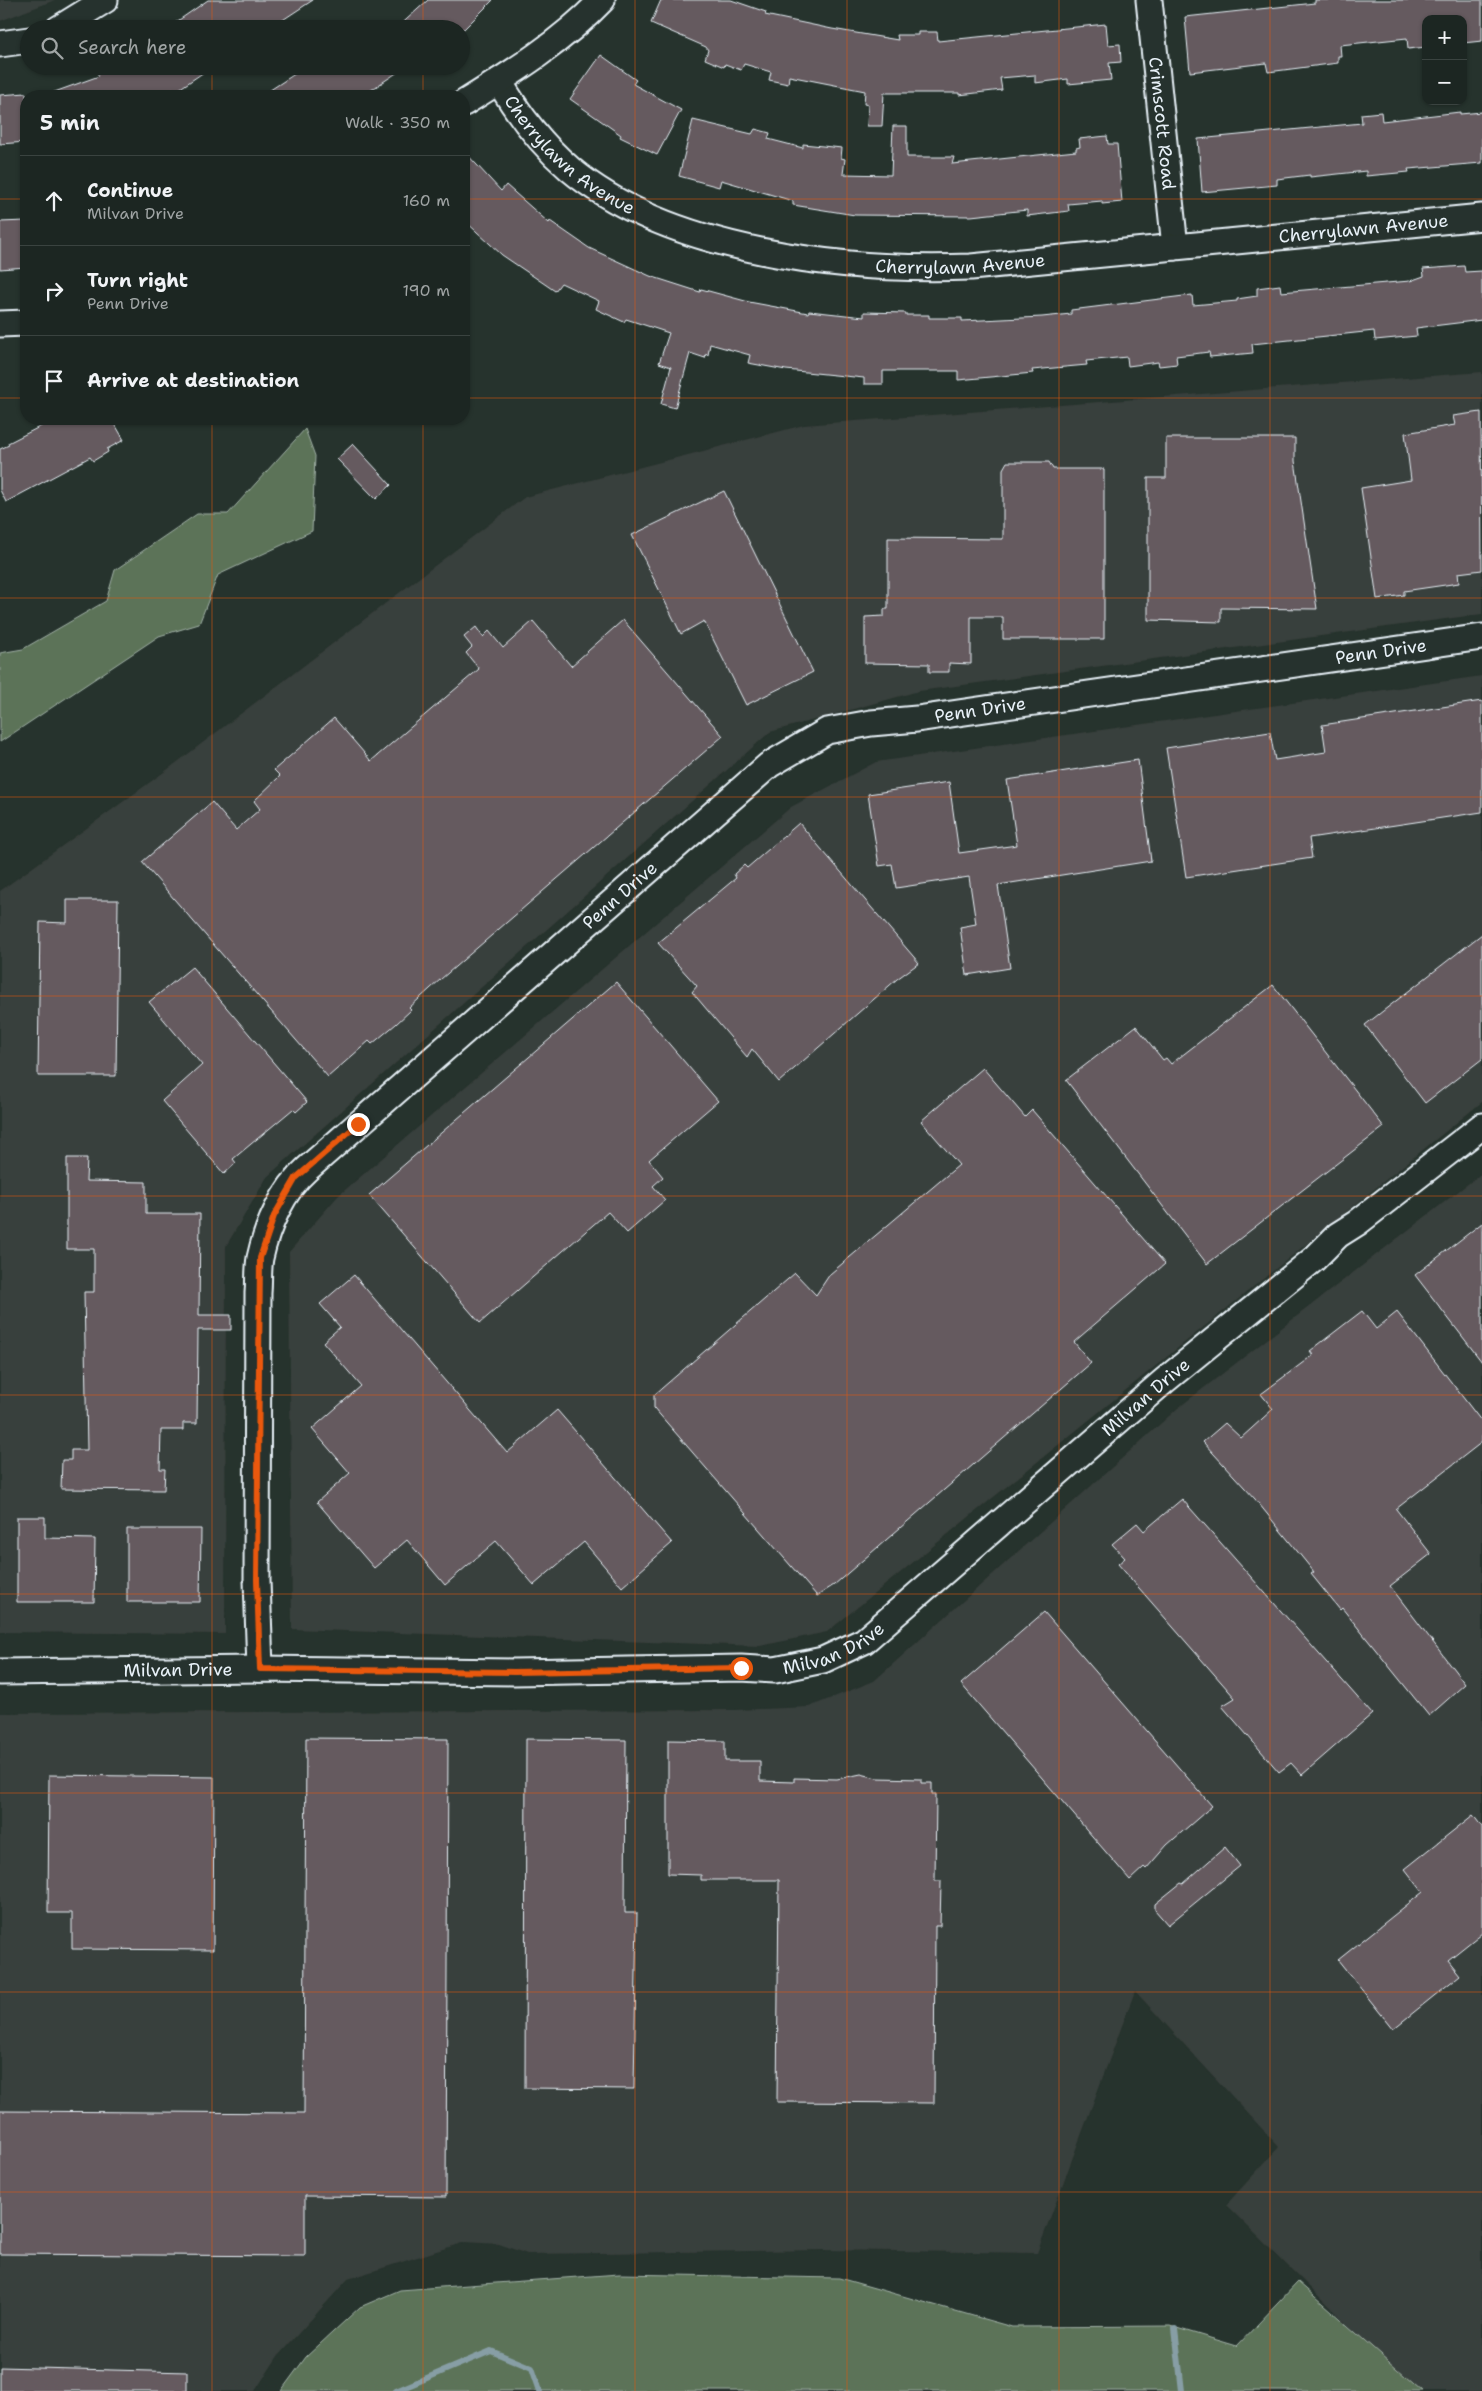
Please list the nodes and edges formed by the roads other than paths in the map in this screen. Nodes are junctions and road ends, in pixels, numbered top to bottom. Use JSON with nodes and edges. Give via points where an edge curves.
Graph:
{"nodes":[{"id":1,"x":105,"y":0,"type":"edge"},
{"id":2,"x":602,"y":0,"type":"edge"},
{"id":3,"x":1149,"y":0,"type":"edge"},
{"id":4,"x":73,"y":20,"type":"edge"},
{"id":5,"x":20,"y":41,"type":"edge"},
{"id":6,"x":0,"y":44,"type":"edge"},
{"id":7,"x":499,"y":81,"type":"junction"},
{"id":8,"x":470,"y":99,"type":"edge"},
{"id":9,"x":1482,"y":217,"type":"edge"},
{"id":10,"x":1175,"y":247,"type":"junction"},
{"id":11,"x":20,"y":323,"type":"edge"},
{"id":12,"x":0,"y":324,"type":"edge"},
{"id":13,"x":1482,"y":637,"type":"edge"},
{"id":14,"x":1482,"y":1126,"type":"edge"},
{"id":15,"x":260,"y":1669,"type":"junction"},
{"id":16,"x":0,"y":1672,"type":"edge"}],
"edges":[{"from":1,"to":4,"type":"street"},
{"from":2,"to":7,"type":"street","via":[[572,29]]},
{"from":3,"to":10,"type":"street","name":"Crimscott Road"},
{"from":5,"to":6,"type":"street"},
{"from":7,"to":8,"type":"street"},
{"from":7,"to":10,"type":"street","name":"Cherrylawn Avenue","via":[[516,110],[539,137],[590,183],[647,215],[746,247],[837,262],[932,269]]},
{"from":9,"to":10,"type":"street","name":"Cherrylawn Avenue"},
{"from":11,"to":12,"type":"street"},
{"from":13,"to":15,"type":"street","name":"Penn Drive","via":[[851,726],[827,731],[769,765],[306,1169],[283,1199],[260,1258],[257,1580]]},
{"from":14,"to":15,"type":"street","name":"Milvan Drive","via":[[1338,1235],[1314,1259],[1164,1381],[864,1641],[823,1660],[775,1670],[504,1672]]},
{"from":15,"to":16,"type":"street","name":"Milvan Drive"}]}
